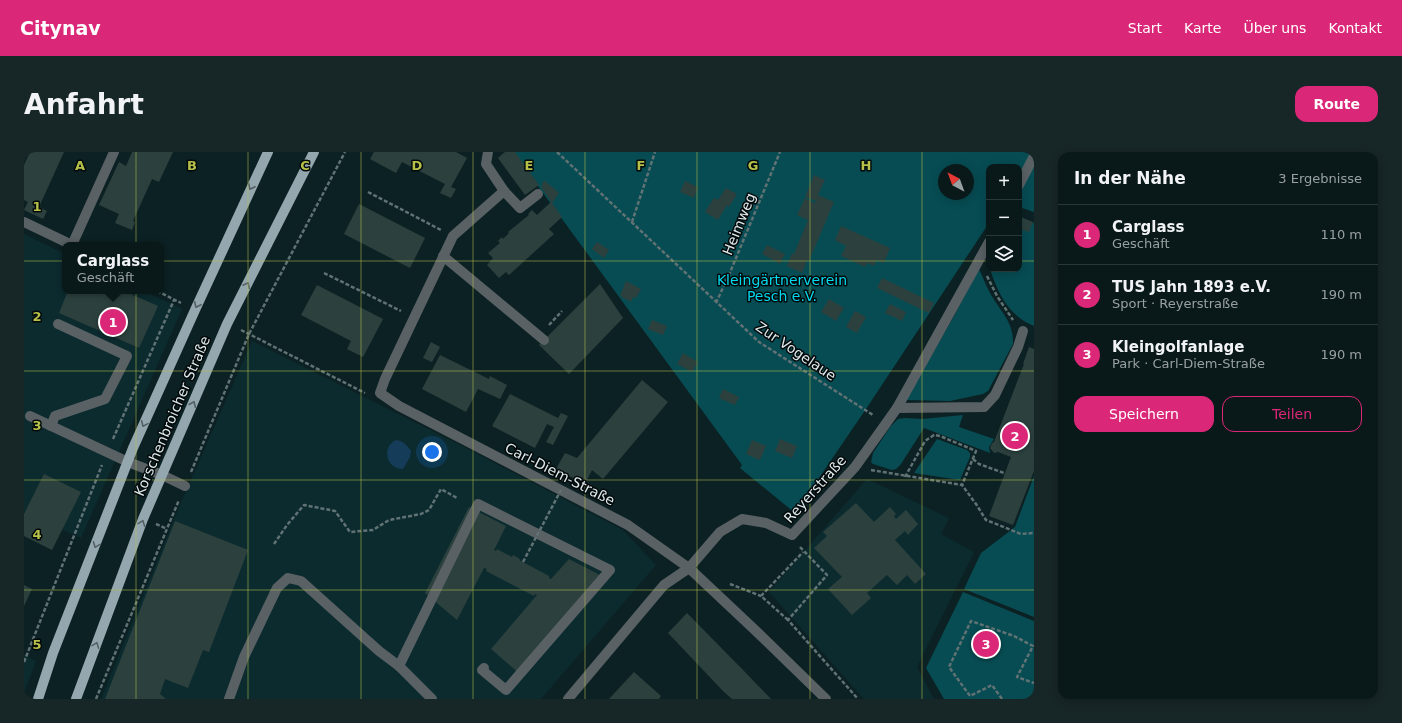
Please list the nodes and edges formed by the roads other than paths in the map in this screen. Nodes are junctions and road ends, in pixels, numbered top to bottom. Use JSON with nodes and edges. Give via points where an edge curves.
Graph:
{"nodes":[{"id":1,"x":114,"y":152,"type":"edge"},
{"id":2,"x":268,"y":152,"type":"edge"},
{"id":3,"x":314,"y":152,"type":"edge"},
{"id":4,"x":488,"y":152,"type":"edge"},
{"id":5,"x":1034,"y":156,"type":"edge"},
{"id":6,"x":1022,"y":179,"type":"edge"},
{"id":7,"x":504,"y":190,"type":"junction"},
{"id":8,"x":538,"y":194,"type":"dead end"},
{"id":9,"x":24,"y":222,"type":"edge"},
{"id":10,"x":66,"y":242,"type":"edge"},
{"id":11,"x":73,"y":242,"type":"edge"},
{"id":12,"x":986,"y":248,"type":"edge"},
{"id":13,"x":443,"y":256,"type":"junction"},
{"id":14,"x":58,"y":324,"type":"dead end"},
{"id":15,"x":1023,"y":331,"type":"road end"},
{"id":16,"x":544,"y":340,"type":"dead end"},
{"id":17,"x":897,"y":408,"type":"junction"},
{"id":18,"x":30,"y":416,"type":"dead end"},
{"id":19,"x":51,"y":426,"type":"junction"},
{"id":20,"x":128,"y":462,"type":"junction"},
{"id":21,"x":162,"y":475,"type":"junction"},
{"id":22,"x":185,"y":486,"type":"road end"},
{"id":23,"x":689,"y":568,"type":"junction"},
{"id":24,"x":399,"y":666,"type":"junction"},
{"id":25,"x":484,"y":668,"type":"dead end"},
{"id":26,"x":38,"y":699,"type":"edge"},
{"id":27,"x":76,"y":699,"type":"edge"},
{"id":28,"x":229,"y":699,"type":"edge"},
{"id":29,"x":432,"y":699,"type":"edge"},
{"id":30,"x":568,"y":699,"type":"edge"},
{"id":31,"x":826,"y":699,"type":"edge"}],
"edges":[{"from":1,"to":11,"type":"street"},
{"from":2,"to":20,"type":"main road","name":"Korschenbroicher Straße","one_way":true},
{"from":21,"to":3,"type":"main road","name":"Korschenbroicher Straße","one_way":true,"via":[[227,324]]},
{"from":4,"to":7,"type":"street","via":[[486,164]]},
{"from":5,"to":6,"type":"street"},
{"from":7,"to":8,"type":"street","via":[[520,208]]},
{"from":7,"to":13,"type":"street","via":[[453,236]]},
{"from":9,"to":10,"type":"street"},
{"from":12,"to":17,"type":"street","name":"Reyerstraße"},
{"from":13,"to":16,"type":"street"},
{"from":13,"to":23,"type":"street","name":"Carl-Diem-Straße","via":[[380,393],[399,406],[625,523]]},
{"from":14,"to":19,"type":"street","via":[[127,356],[105,399],[55,416]]},
{"from":15,"to":17,"type":"street","via":[[995,395],[984,407]]},
{"from":17,"to":23,"type":"street","name":"Reyerstraße","via":[[855,467],[792,535],[766,523],[742,519],[720,532]]},
{"from":18,"to":19,"type":"street"},
{"from":19,"to":20,"type":"street"},
{"from":20,"to":21,"type":"street"},
{"from":20,"to":26,"type":"main road","name":"Korschenbroicher Straße","one_way":true,"via":[[53,653]]},
{"from":21,"to":22,"type":"street"},
{"from":27,"to":21,"type":"main road","name":"Korschenbroicher Straße","one_way":true},
{"from":23,"to":30,"type":"street","name":"Reyerstraße","via":[[664,585]]},
{"from":23,"to":31,"type":"street","name":"Carl-Diem-Straße"},
{"from":24,"to":25,"type":"street","via":[[478,504],[610,570],[506,690],[482,670]]},
{"from":24,"to":28,"type":"street","via":[[301,581],[288,578],[277,588],[244,657]]},
{"from":24,"to":29,"type":"street"}]}
